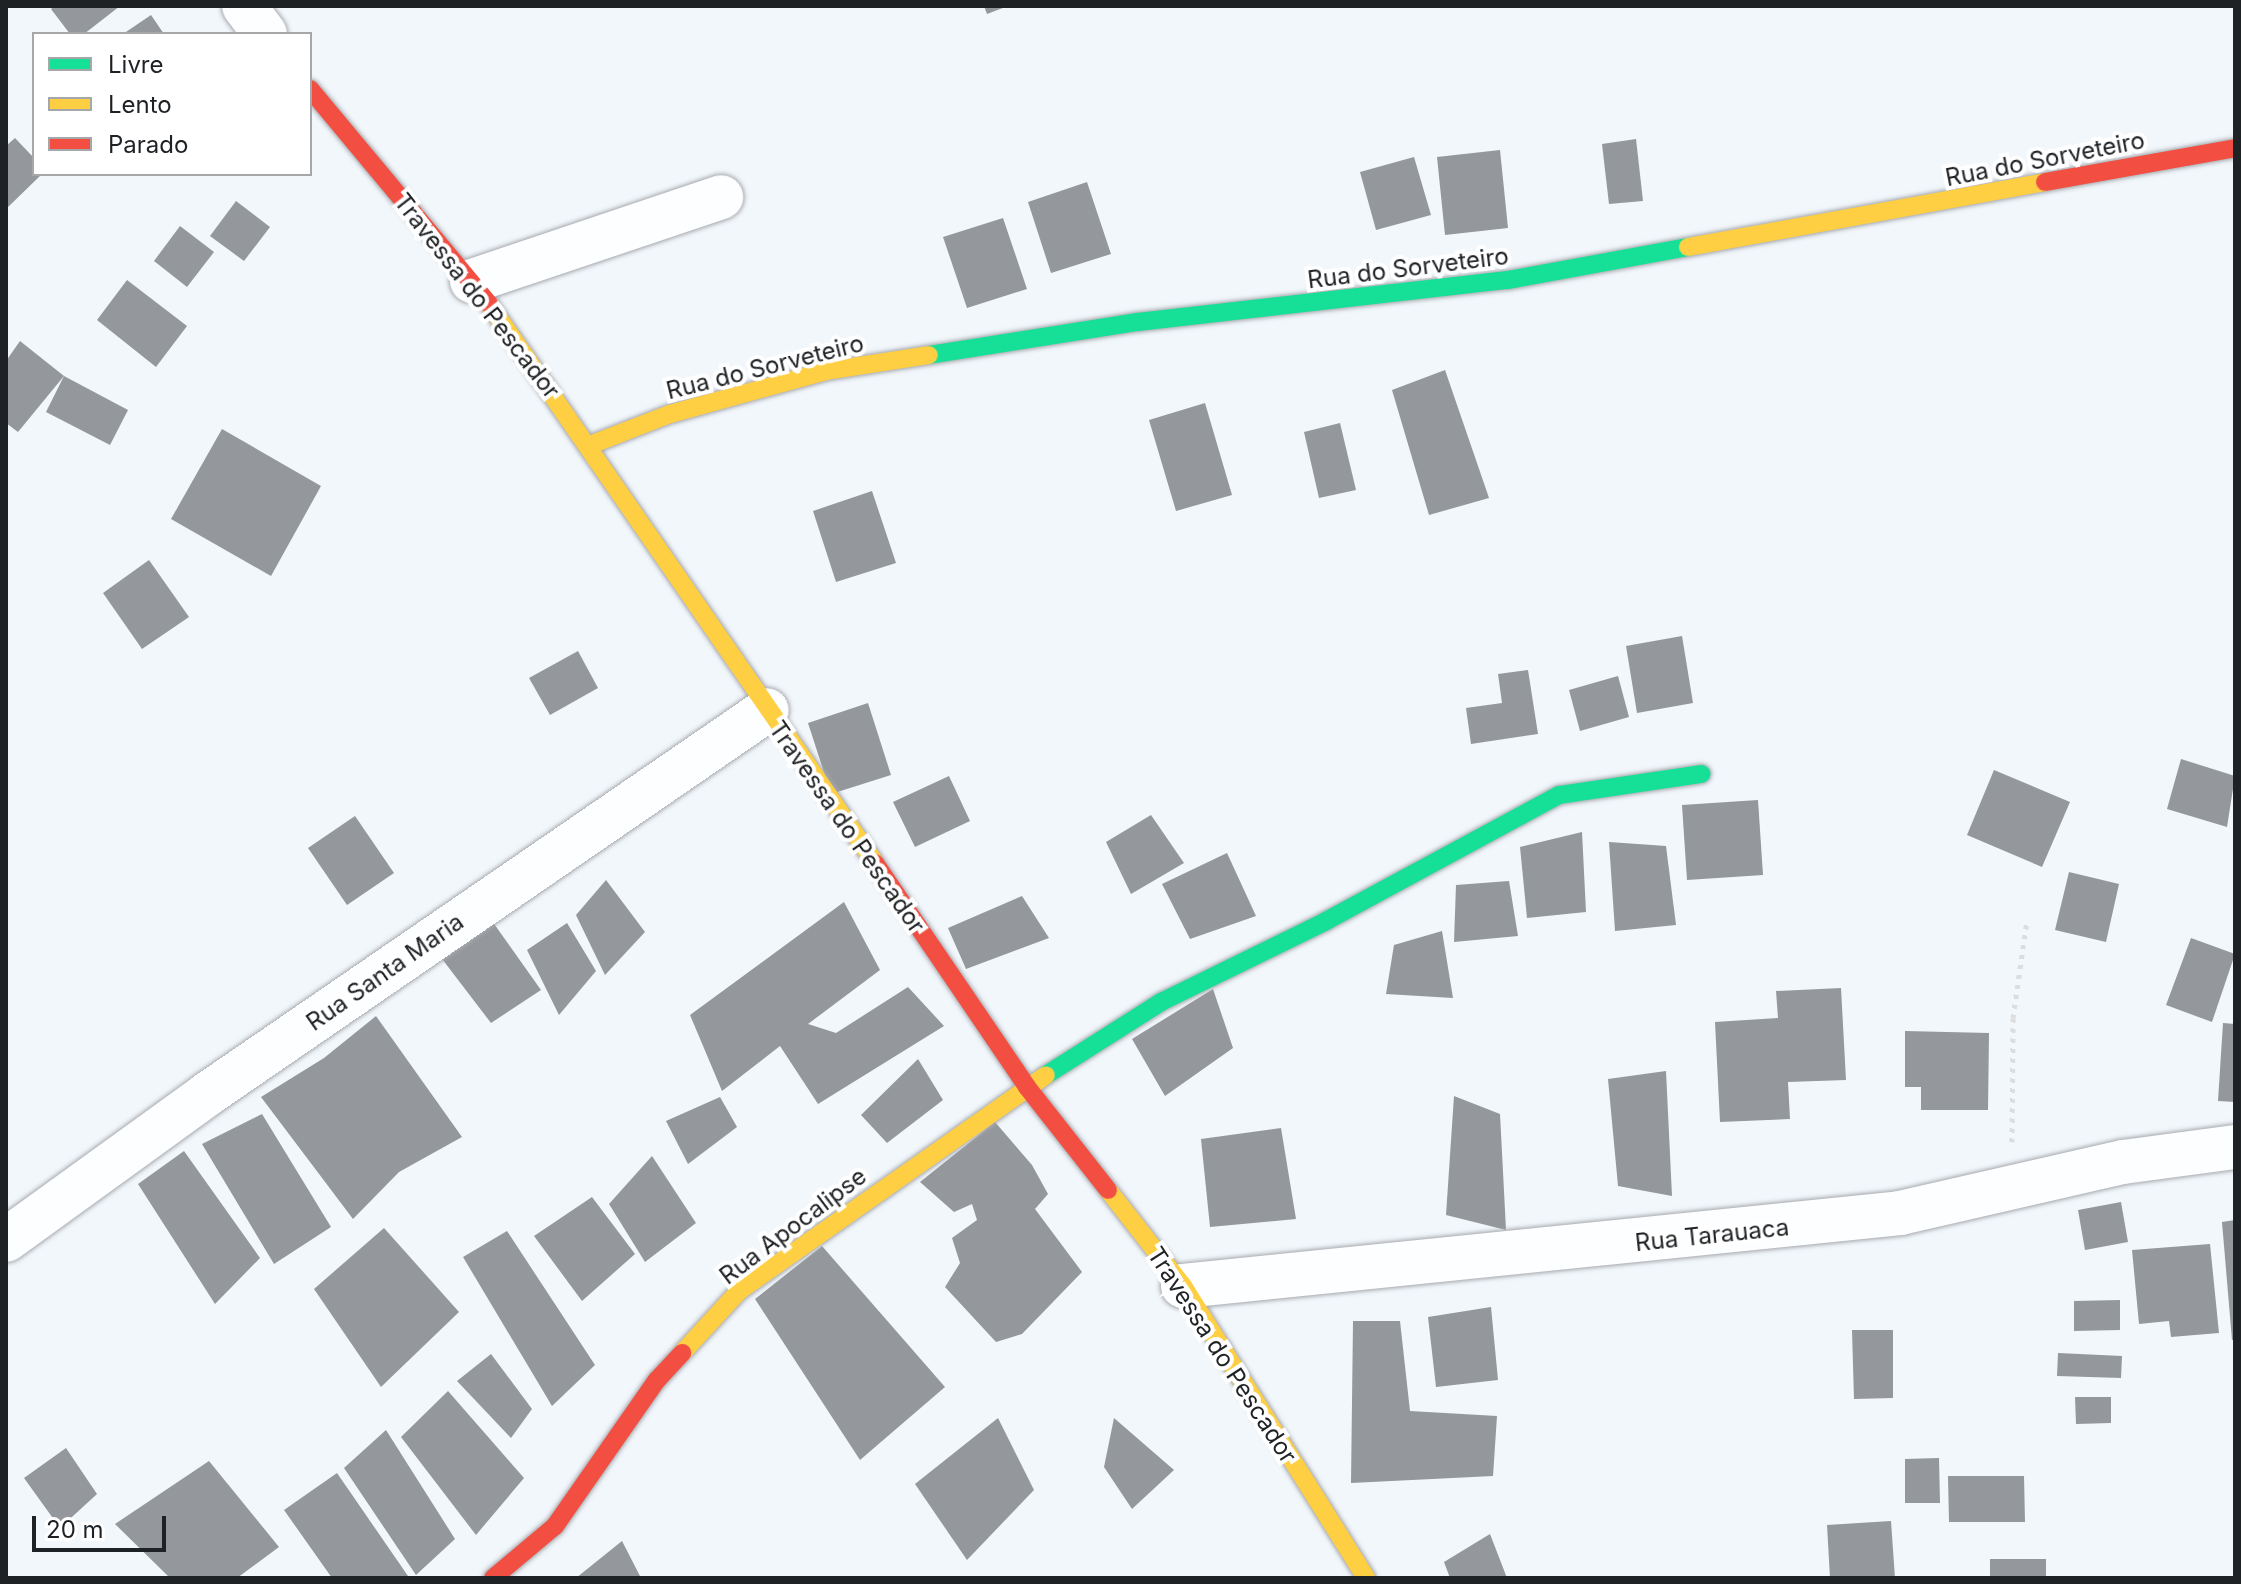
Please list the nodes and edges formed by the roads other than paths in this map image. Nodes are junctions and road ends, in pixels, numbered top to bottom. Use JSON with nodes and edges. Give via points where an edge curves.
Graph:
{"nodes":[{"id":1,"x":244,"y":6,"type":"edge"},
{"id":2,"x":264,"y":32,"type":"edge"},
{"id":3,"x":312,"y":91,"type":"edge"},
{"id":4,"x":2235,"y":148,"type":"edge"},
{"id":5,"x":721,"y":197,"type":"dead end"},
{"id":6,"x":472,"y":281,"type":"junction"},
{"id":7,"x":590,"y":445,"type":"junction"},
{"id":8,"x":767,"y":710,"type":"junction"},
{"id":9,"x":1701,"y":774,"type":"dead end"},
{"id":10,"x":1027,"y":1087,"type":"junction"},
{"id":11,"x":2235,"y":1147,"type":"edge"},
{"id":12,"x":6,"y":1240,"type":"edge"},
{"id":13,"x":1183,"y":1286,"type":"junction"},
{"id":14,"x":493,"y":1578,"type":"edge"},
{"id":15,"x":1366,"y":1578,"type":"edge"}],
"edges":[{"from":1,"to":2,"type":"street"},
{"from":3,"to":6,"type":"street","name":"Travessa do Pescador"},
{"from":4,"to":7,"type":"street","name":"Rua do Sorveteiro","via":[[1553,273],[1138,322],[826,371],[670,414]]},
{"from":5,"to":6,"type":"street"},
{"from":6,"to":7,"type":"street","name":"Travessa do Pescador"},
{"from":7,"to":8,"type":"street","name":"Travessa do Pescador"},
{"from":8,"to":10,"type":"street","name":"Travessa do Pescador"},
{"from":8,"to":12,"type":"street","name":"Rua Santa Maria","via":[[206,1095]]},
{"from":9,"to":10,"type":"street","name":"Rua Apocalipse","via":[[1559,795],[1326,921],[1161,1002]]},
{"from":10,"to":13,"type":"street","name":"Travessa do Pescador"},
{"from":10,"to":14,"type":"street","name":"Rua Apocalipse","via":[[739,1291],[657,1380],[555,1526]]},
{"from":11,"to":13,"type":"street","name":"Rua Tarauaca","via":[[2123,1162],[1900,1213]]},
{"from":13,"to":15,"type":"street","name":"Travessa do Pescador"}]}
